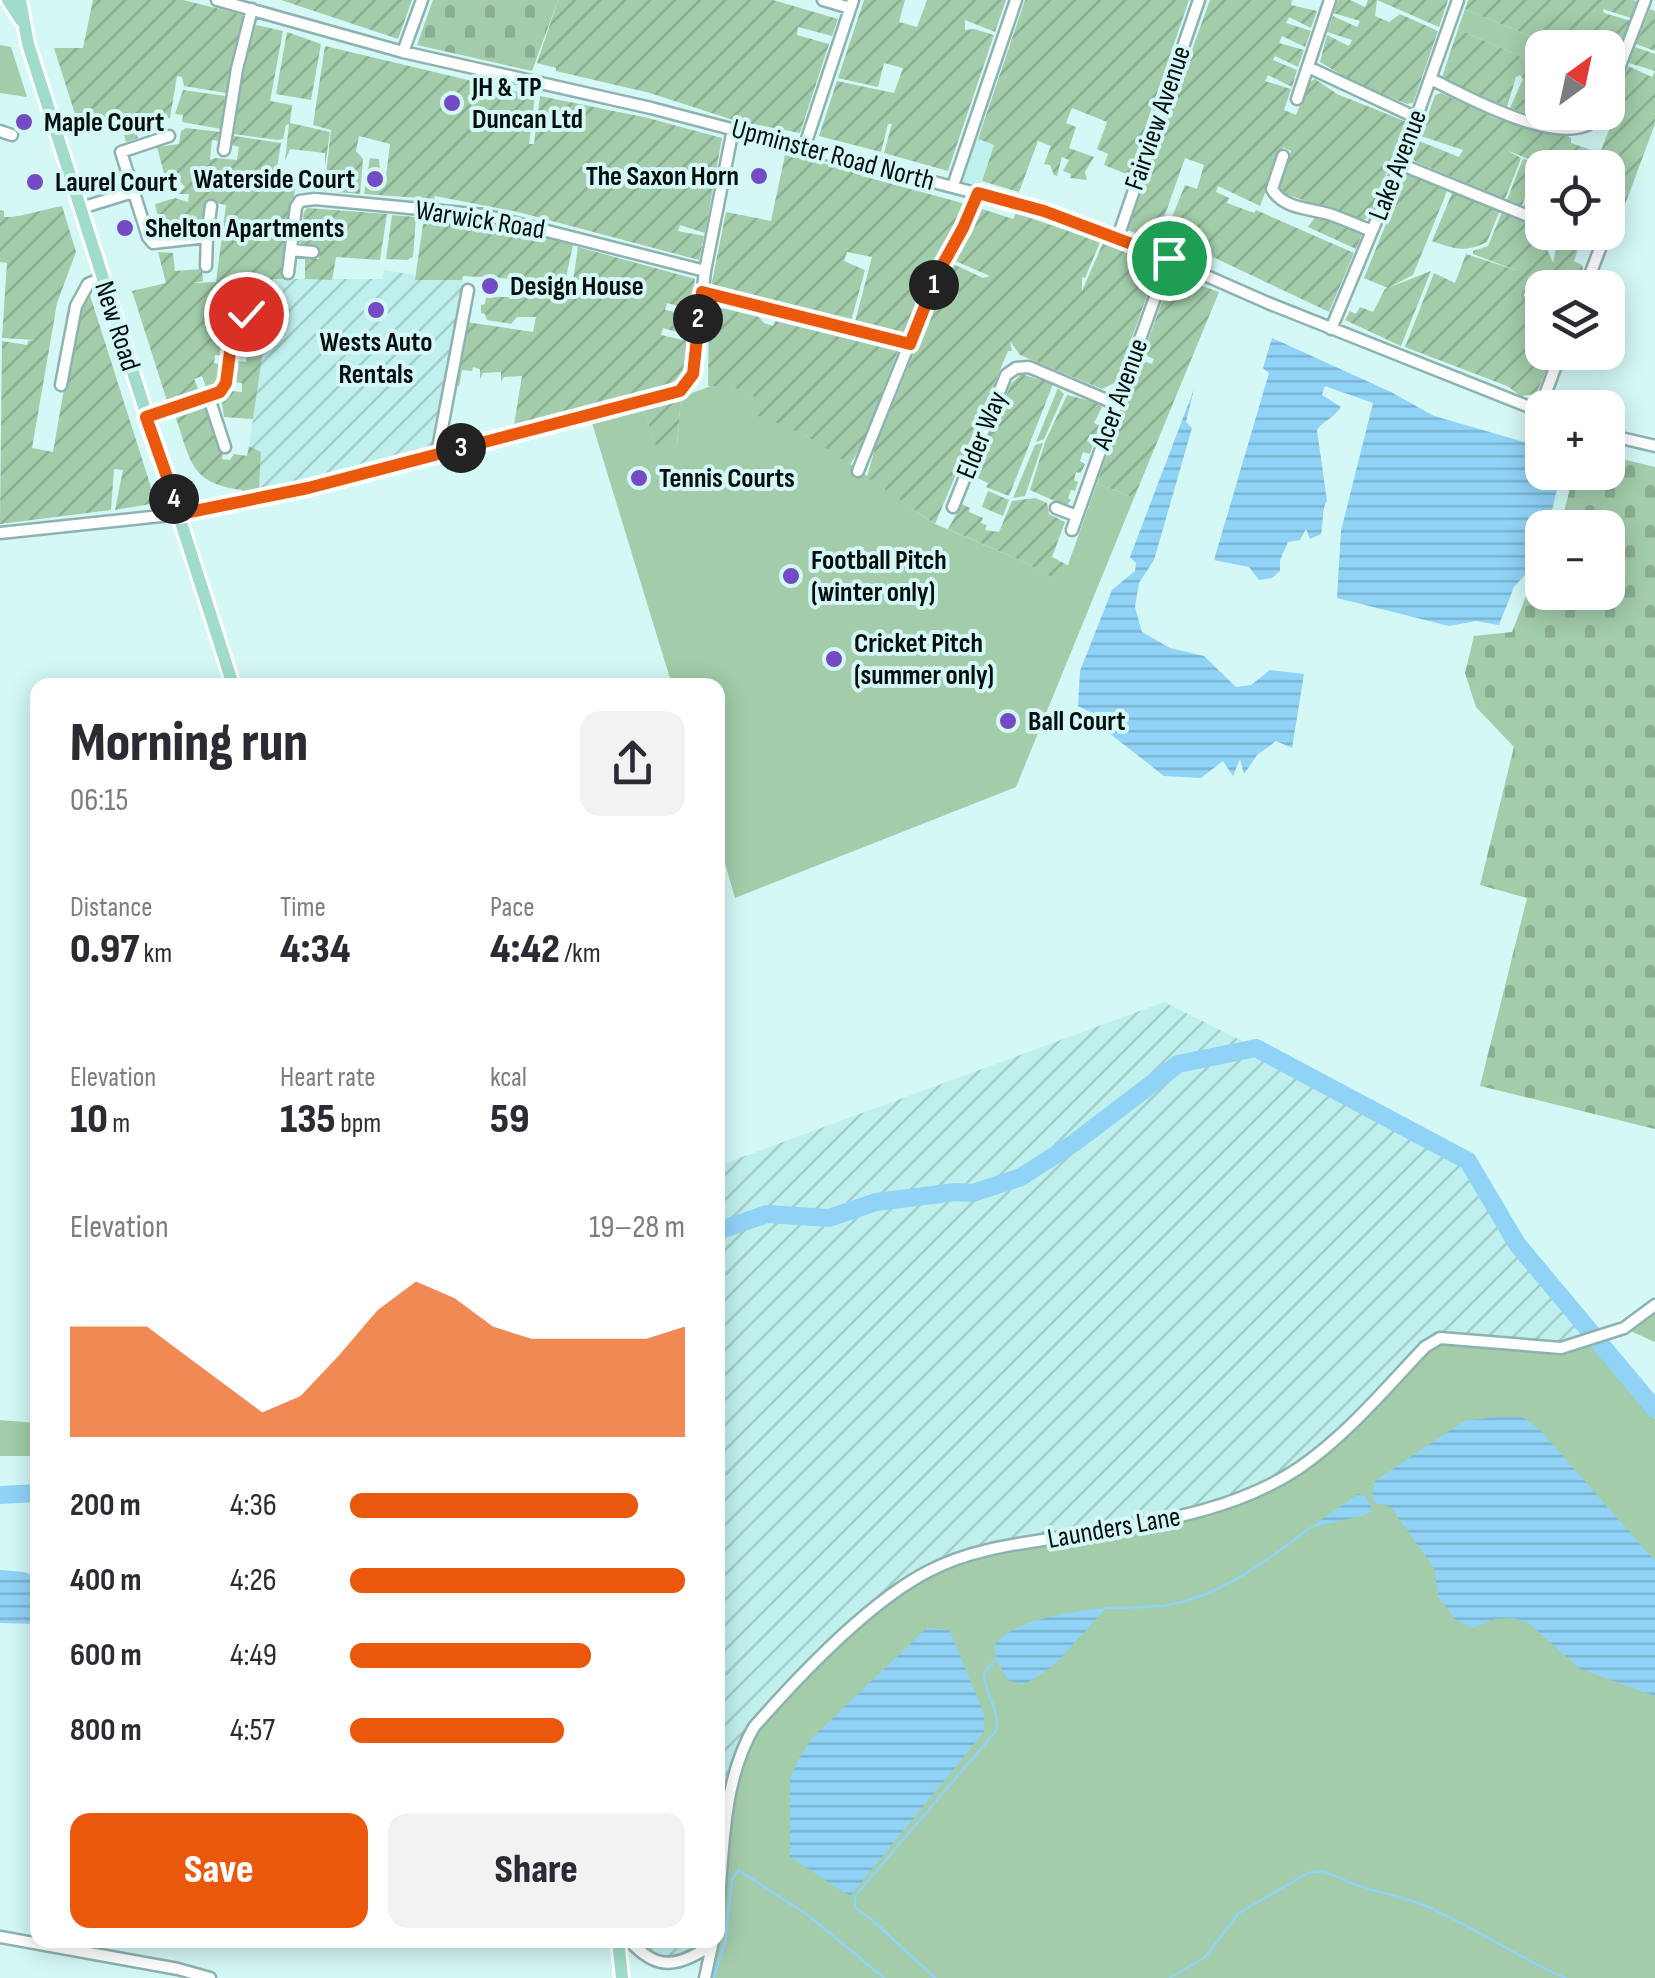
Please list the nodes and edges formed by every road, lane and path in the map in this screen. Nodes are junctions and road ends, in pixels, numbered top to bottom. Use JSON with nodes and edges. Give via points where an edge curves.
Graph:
{"nodes":[{"id":1,"x":8,"y":0,"type":"edge"},
{"id":2,"x":20,"y":0,"type":"edge"},
{"id":3,"x":217,"y":0,"type":"edge"},
{"id":4,"x":422,"y":0,"type":"edge"},
{"id":5,"x":823,"y":0,"type":"edge"},
{"id":6,"x":1016,"y":0,"type":"edge"},
{"id":7,"x":1199,"y":0,"type":"edge"},
{"id":8,"x":1330,"y":0,"type":"edge"},
{"id":9,"x":1458,"y":0,"type":"edge"},
{"id":10,"x":1646,"y":0,"type":"edge"},
{"id":11,"x":852,"y":4,"type":"edge"},
{"id":12,"x":252,"y":9,"type":"junction"},
{"id":13,"x":22,"y":22,"type":"junction"},
{"id":14,"x":403,"y":52,"type":"junction"},
{"id":15,"x":1625,"y":53,"type":"edge"},
{"id":16,"x":1308,"y":67,"type":"junction"},
{"id":17,"x":1431,"y":79,"type":"junction"},
{"id":18,"x":1297,"y":99,"type":"dead end"},
{"id":19,"x":1416,"y":118,"type":"junction"},
{"id":20,"x":1525,"y":118,"type":"edge"},
{"id":21,"x":733,"y":129,"type":"junction"},
{"id":22,"x":169,"y":136,"type":"dead end"},
{"id":23,"x":804,"y":148,"type":"junction"},
{"id":24,"x":224,"y":150,"type":"dead end"},
{"id":25,"x":1283,"y":156,"type":"dead end"},
{"id":26,"x":1400,"y":164,"type":"junction"},
{"id":27,"x":953,"y":186,"type":"junction"},
{"id":28,"x":133,"y":192,"type":"junction"},
{"id":29,"x":978,"y":193,"type":"junction"},
{"id":30,"x":211,"y":206,"type":"dead end"},
{"id":31,"x":81,"y":208,"type":"junction"},
{"id":32,"x":1525,"y":215,"type":"edge"},
{"id":33,"x":1372,"y":231,"type":"junction"},
{"id":34,"x":207,"y":236,"type":"junction"},
{"id":35,"x":1118,"y":237,"type":"junction"},
{"id":36,"x":291,"y":250,"type":"junction"},
{"id":37,"x":1599,"y":250,"type":"edge"},
{"id":38,"x":313,"y":252,"type":"dead end"},
{"id":39,"x":1582,"y":256,"type":"dead end"},
{"id":40,"x":1169,"y":258,"type":"junction"},
{"id":41,"x":1595,"y":261,"type":"junction"},
{"id":42,"x":206,"y":266,"type":"dead end"},
{"id":43,"x":1592,"y":270,"type":"edge"},
{"id":44,"x":705,"y":271,"type":"junction"},
{"id":45,"x":288,"y":273,"type":"dead end"},
{"id":46,"x":102,"y":278,"type":"junction"},
{"id":47,"x":468,"y":290,"type":"dead end"},
{"id":48,"x":702,"y":292,"type":"junction"},
{"id":49,"x":264,"y":317,"type":"dead end"},
{"id":50,"x":210,"y":318,"type":"dead end"},
{"id":51,"x":234,"y":321,"type":"junction"},
{"id":52,"x":1331,"y":329,"type":"junction"},
{"id":53,"x":910,"y":344,"type":"junction"},
{"id":54,"x":62,"y":385,"type":"dead end"},
{"id":55,"x":209,"y":398,"type":"junction"},
{"id":56,"x":1116,"y":404,"type":"junction"},
{"id":57,"x":1525,"y":406,"type":"edge"},
{"id":58,"x":146,"y":417,"type":"junction"},
{"id":59,"x":1625,"y":440,"type":"edge"},
{"id":60,"x":1655,"y":446,"type":"edge"},
{"id":61,"x":225,"y":447,"type":"dead end"},
{"id":62,"x":437,"y":454,"type":"junction"},
{"id":63,"x":858,"y":470,"type":"dead end"},
{"id":64,"x":953,"y":506,"type":"dead end"},
{"id":65,"x":1056,"y":508,"type":"dead end"},
{"id":66,"x":180,"y":514,"type":"junction"},
{"id":67,"x":1076,"y":516,"type":"junction"},
{"id":68,"x":1072,"y":530,"type":"dead end"},
{"id":69,"x":0,"y":534,"type":"edge"},
{"id":70,"x":232,"y":678,"type":"edge"},
{"id":71,"x":1655,"y":1306,"type":"edge"},
{"id":72,"x":725,"y":1847,"type":"edge"},
{"id":73,"x":0,"y":1937,"type":"edge"},
{"id":74,"x":30,"y":1942,"type":"edge"},
{"id":75,"x":63,"y":1948,"type":"edge"},
{"id":76,"x":619,"y":1948,"type":"edge"},
{"id":77,"x":637,"y":1948,"type":"edge"},
{"id":78,"x":704,"y":1948,"type":"edge"},
{"id":79,"x":711,"y":1948,"type":"edge"},
{"id":80,"x":210,"y":1978,"type":"edge"},
{"id":81,"x":622,"y":1978,"type":"edge"},
{"id":82,"x":706,"y":1978,"type":"edge"}],
"edges":[{"from":1,"to":13,"type":"main road","name":"New Road"},
{"from":2,"to":13,"type":"main road","name":"New Road"},
{"from":3,"to":12,"type":"street","name":"Upminster Road North"},
{"from":4,"to":14,"type":"street"},
{"from":5,"to":11,"type":"street"},
{"from":6,"to":27,"type":"street"},
{"from":7,"to":35,"type":"street","name":"Fairview Avenue"},
{"from":8,"to":16,"type":"street"},
{"from":9,"to":17,"type":"street","name":"Lake Avenue"},
{"from":10,"to":15,"type":"street"},
{"from":11,"to":23,"type":"street"},
{"from":12,"to":14,"type":"street","name":"Upminster Road North"},
{"from":12,"to":24,"type":"street"},
{"from":13,"to":31,"type":"main road","name":"New Road"},
{"from":14,"to":21,"type":"street","name":"Upminster Road North"},
{"from":16,"to":18,"type":"street"},
{"from":16,"to":19,"type":"street"},
{"from":17,"to":19,"type":"street","name":"Lake Avenue"},
{"from":17,"to":20,"type":"street"},
{"from":19,"to":26,"type":"street","name":"Lake Avenue"},
{"from":21,"to":23,"type":"street","name":"Upminster Road North"},
{"from":21,"to":44,"type":"street"},
{"from":22,"to":28,"type":"street","via":[[120,152]]},
{"from":23,"to":27,"type":"street","name":"Upminster Road North"},
{"from":25,"to":33,"type":"street","via":[[1272,188],[1277,197]]},
{"from":26,"to":32,"type":"street"},
{"from":26,"to":33,"type":"street","name":"Lake Avenue"},
{"from":27,"to":29,"type":"street","name":"Upminster Road North"},
{"from":28,"to":31,"type":"street"},
{"from":28,"to":34,"type":"street","via":[[154,243]]},
{"from":29,"to":35,"type":"street","name":"Upminster Road North"},
{"from":29,"to":53,"type":"street"},
{"from":30,"to":34,"type":"street"},
{"from":31,"to":46,"type":"main road","name":"New Road"},
{"from":33,"to":52,"type":"street","name":"Lake Avenue"},
{"from":34,"to":42,"type":"street"},
{"from":35,"to":40,"type":"street","name":"Upminster Road North"},
{"from":36,"to":38,"type":"street"},
{"from":36,"to":44,"type":"street","name":"Warwick Road","via":[[296,207],[315,199],[484,215]]},
{"from":36,"to":45,"type":"street","name":"Warwick Road"},
{"from":37,"to":41,"type":"street"},
{"from":39,"to":41,"type":"street"},
{"from":40,"to":52,"type":"street","name":"Upminster Road North"},
{"from":40,"to":56,"type":"street","name":"Acer Avenue"},
{"from":41,"to":43,"type":"street"},
{"from":44,"to":48,"type":"street"},
{"from":46,"to":54,"type":"street","via":[[88,284],[76,306]]},
{"from":46,"to":58,"type":"main road","name":"New Road"},
{"from":47,"to":62,"type":"street"},
{"from":48,"to":53,"type":"street"},
{"from":48,"to":62,"type":"street","via":[[693,374],[680,391]]},
{"from":49,"to":51,"type":"street","via":[[240,314]]},
{"from":50,"to":51,"type":"street"},
{"from":51,"to":55,"type":"street","via":[[226,383]]},
{"from":52,"to":57,"type":"street","name":"Upminster Road North"},
{"from":53,"to":63,"type":"street"},
{"from":55,"to":58,"type":"street"},
{"from":55,"to":61,"type":"street"},
{"from":56,"to":64,"type":"street","name":"Elder Way","via":[[1029,367],[1016,368],[1006,375]]},
{"from":56,"to":67,"type":"street","name":"Acer Avenue"},
{"from":58,"to":66,"type":"main road","name":"New Road"},
{"from":59,"to":60,"type":"street"},
{"from":62,"to":66,"type":"street"},
{"from":65,"to":67,"type":"street"},
{"from":66,"to":69,"type":"street"},
{"from":66,"to":70,"type":"main road","name":"New Road"},
{"from":67,"to":68,"type":"street","name":"Acer Avenue"},
{"from":71,"to":72,"type":"street","name":"Launders Lane","via":[[1624,1328],[1561,1348],[1440,1338],[1333,1441],[1262,1489],[1185,1516],[967,1554],[927,1571],[878,1604],[754,1728],[733,1775]]},
{"from":73,"to":74,"type":"street"},
{"from":75,"to":80,"type":"street"},
{"from":76,"to":81,"type":"main road"},
{"from":77,"to":78,"type":"street","via":[[666,1964]]},
{"from":79,"to":82,"type":"street"}]}
